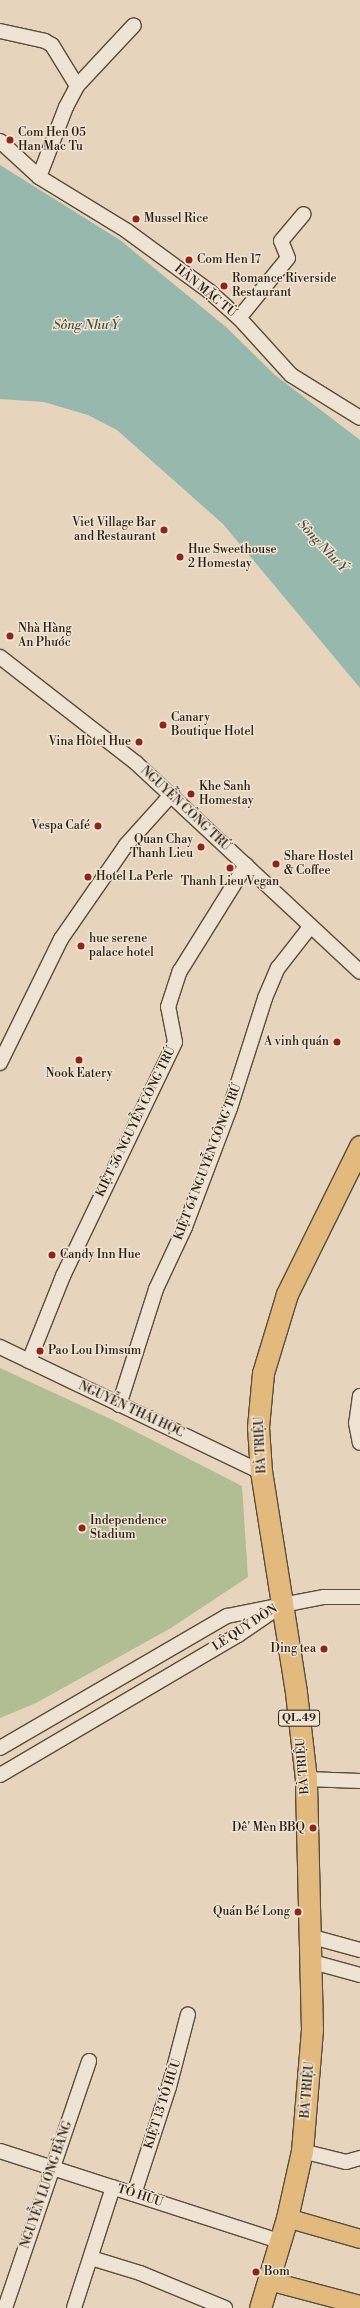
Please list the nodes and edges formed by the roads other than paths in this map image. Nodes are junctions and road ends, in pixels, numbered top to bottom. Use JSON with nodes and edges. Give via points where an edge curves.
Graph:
{"nodes":[{"id":1,"x":134,"y":25,"type":"dead end"},
{"id":2,"x":0,"y":31,"type":"edge"},
{"id":3,"x":77,"y":86,"type":"junction"},
{"id":4,"x":0,"y":141,"type":"edge"},
{"id":5,"x":39,"y":177,"type":"junction"},
{"id":6,"x":304,"y":214,"type":"dead end"},
{"id":7,"x":239,"y":318,"type":"junction"},
{"id":8,"x":360,"y":418,"type":"edge"},
{"id":9,"x":0,"y":658,"type":"edge"},
{"id":10,"x":172,"y":794,"type":"junction"},
{"id":11,"x":246,"y":865,"type":"junction"},
{"id":12,"x":310,"y":927,"type":"junction"},
{"id":13,"x":360,"y":972,"type":"edge"},
{"id":14,"x":0,"y":1064,"type":"edge"},
{"id":15,"x":360,"y":1146,"type":"edge"},
{"id":16,"x":0,"y":1347,"type":"edge"},
{"id":17,"x":28,"y":1362,"type":"junction"},
{"id":18,"x":360,"y":1396,"type":"edge"},
{"id":19,"x":119,"y":1404,"type":"junction"},
{"id":20,"x":360,"y":1443,"type":"edge"},
{"id":21,"x":261,"y":1472,"type":"junction"},
{"id":22,"x":360,"y":1596,"type":"edge"},
{"id":23,"x":282,"y":1605,"type":"junction"},
{"id":24,"x":4,"y":1746,"type":"edge"},
{"id":25,"x":20,"y":1763,"type":"junction"},
{"id":26,"x":0,"y":1775,"type":"edge"},
{"id":27,"x":306,"y":1779,"type":"junction"},
{"id":28,"x":360,"y":1781,"type":"edge"},
{"id":29,"x":309,"y":1936,"type":"junction"},
{"id":30,"x":360,"y":1950,"type":"edge"},
{"id":31,"x":309,"y":1961,"type":"junction"},
{"id":32,"x":360,"y":1975,"type":"edge"},
{"id":33,"x":188,"y":2014,"type":"dead end"},
{"id":34,"x":89,"y":2061,"type":"dead end"},
{"id":35,"x":0,"y":2151,"type":"edge"},
{"id":36,"x":302,"y":2151,"type":"junction"},
{"id":37,"x":360,"y":2158,"type":"edge"},
{"id":38,"x":52,"y":2167,"type":"junction"},
{"id":39,"x":113,"y":2187,"type":"junction"},
{"id":40,"x":134,"y":2194,"type":"junction"},
{"id":41,"x":287,"y":2218,"type":"junction"},
{"id":42,"x":360,"y":2239,"type":"edge"},
{"id":43,"x":280,"y":2242,"type":"junction"},
{"id":44,"x":91,"y":2258,"type":"junction"},
{"id":45,"x":269,"y":2281,"type":"junction"},
{"id":46,"x":360,"y":2305,"type":"edge"},
{"id":47,"x":5,"y":2308,"type":"edge"},
{"id":48,"x":74,"y":2308,"type":"edge"},
{"id":49,"x":225,"y":2308,"type":"edge"},
{"id":50,"x":260,"y":2308,"type":"edge"}],
"edges":[{"from":1,"to":3,"type":"street"},
{"from":2,"to":3,"type":"street","via":[[45,41],[52,45]]},
{"from":3,"to":5,"type":"street","via":[[66,107]]},
{"from":4,"to":5,"type":"street","name":"HÀN MẶC TỬ"},
{"from":5,"to":7,"type":"street","name":"HÀN MẶC TỬ","via":[[127,231],[209,291]]},
{"from":6,"to":7,"type":"street","via":[[281,241],[288,258]]},
{"from":7,"to":8,"type":"street","name":"HÀN MẶC TỬ","via":[[291,375]]},
{"from":9,"to":10,"type":"street","name":"NGUYỄN CÔNG TRỨ","via":[[74,712]]},
{"from":10,"to":11,"type":"street","name":"NGUYỄN CÔNG TRỨ"},
{"from":10,"to":14,"type":"street","via":[[126,845],[61,939]]},
{"from":11,"to":12,"type":"street","name":"NGUYỄN CÔNG TRỨ"},
{"from":11,"to":17,"type":"street","name":"KIỆT 56 NGUYỄN CÔNG TRỨ","via":[[180,971],[168,1007],[175,1042],[63,1276]]},
{"from":12,"to":13,"type":"street","name":"NGUYỄN CÔNG TRỨ"},
{"from":12,"to":19,"type":"street","name":"KIỆT 64 NGUYỄN CÔNG TRỨ","via":[[278,968],[265,998],[230,1108],[185,1227],[156,1289]]},
{"from":15,"to":21,"type":"highway","name":"BÀ TRIỆU","number":"QL.49","via":[[287,1294],[271,1341],[263,1373],[258,1427]]},
{"from":16,"to":17,"type":"street","name":"NGUYỄN THÁI HỌC"},
{"from":17,"to":19,"type":"street","name":"NGUYỄN THÁI HỌC"},
{"from":18,"to":20,"type":"street","via":[[356,1423]]},
{"from":19,"to":21,"type":"street","name":"NGUYỄN THÁI HỌC"},
{"from":21,"to":23,"type":"highway","name":"BÀ TRIỆU","number":"QL.49"},
{"from":22,"to":23,"type":"street","via":[[324,1597]]},
{"from":23,"to":24,"type":"street","name":"LÊ QUÝ ĐÔN","via":[[227,1616]]},
{"from":23,"to":25,"type":"street","name":"LÊ QUÝ ĐÔN","via":[[239,1634]]},
{"from":23,"to":27,"type":"highway","name":"BÀ TRIỆU","number":"QL.49"},
{"from":24,"to":25,"type":"street"},
{"from":25,"to":26,"type":"street","name":"LÊ QUÝ ĐÔN"},
{"from":27,"to":28,"type":"street"},
{"from":27,"to":29,"type":"highway","name":"BÀ TRIỆU","number":"QL.49"},
{"from":29,"to":30,"type":"street"},
{"from":29,"to":31,"type":"highway","name":"BÀ TRIỆU","number":"QL.49"},
{"from":31,"to":32,"type":"street"},
{"from":31,"to":36,"type":"highway","name":"BÀ TRIỆU","number":"QL.49","via":[[311,2064]]},
{"from":33,"to":40,"type":"street","name":"KIỆT 13 TỐ HỮU","via":[[169,2087]]},
{"from":34,"to":38,"type":"street","name":"NGUYỄN LƯƠNG BẰNG"},
{"from":35,"to":38,"type":"street","name":"TỐ HỮU"},
{"from":36,"to":37,"type":"street","via":[[346,2162]]},
{"from":36,"to":41,"type":"highway","name":"BÀ TRIỆU","number":"QL.49"},
{"from":38,"to":39,"type":"street","name":"TỐ HỮU"},
{"from":38,"to":47,"type":"street","name":"NGUYỄN LƯƠNG BẰNG"},
{"from":39,"to":40,"type":"street","name":"TỐ HỮU"},
{"from":39,"to":44,"type":"street"},
{"from":40,"to":43,"type":"street","name":"TỐ HỮU"},
{"from":41,"to":42,"type":"main road"},
{"from":41,"to":43,"type":"highway","name":"BÀ TRIỆU","number":"QL.49"},
{"from":43,"to":45,"type":"highway","name":"BÀ TRIỆU","number":"QL.49"},
{"from":44,"to":48,"type":"street"},
{"from":44,"to":49,"type":"street","via":[[140,2273]]},
{"from":45,"to":46,"type":"main road"},
{"from":45,"to":50,"type":"highway","name":"BÀ TRIỆU","number":"QL.49"}]}
